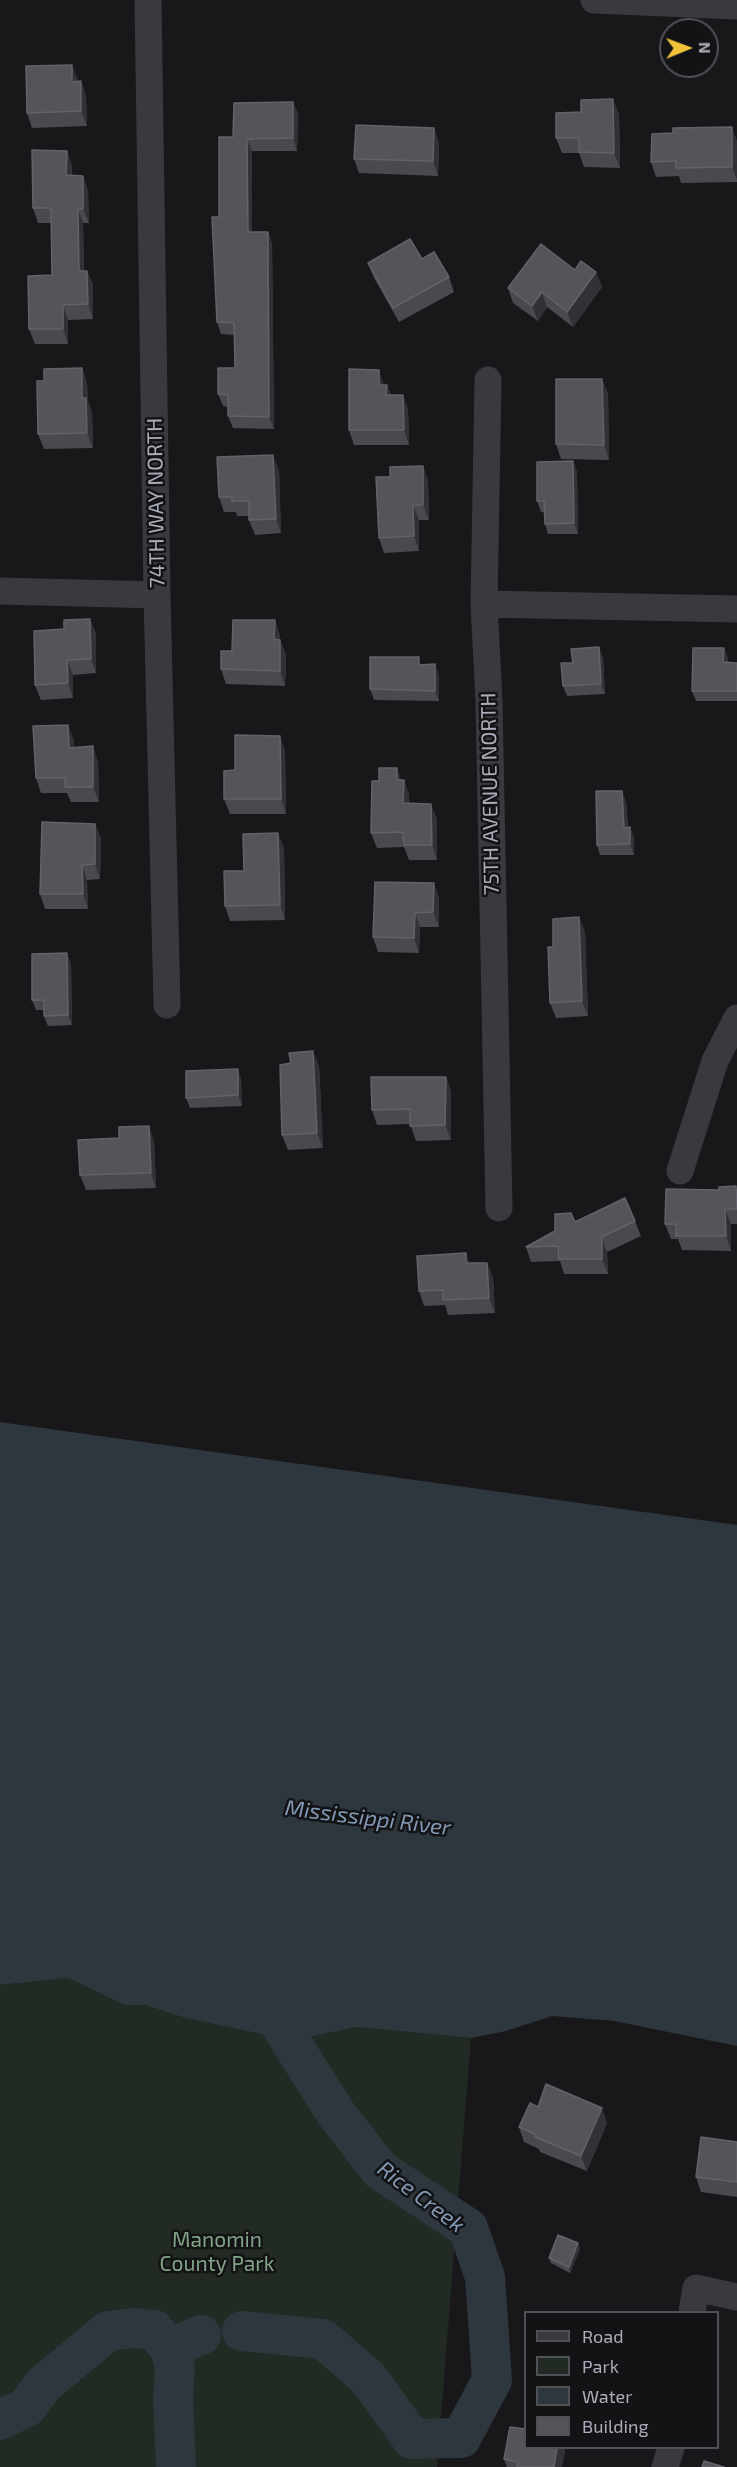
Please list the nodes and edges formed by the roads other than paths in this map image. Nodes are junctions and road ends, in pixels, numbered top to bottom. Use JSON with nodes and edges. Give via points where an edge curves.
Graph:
{"nodes":[{"id":1,"x":148,"y":0,"type":"edge"},
{"id":2,"x":594,"y":0,"type":"edge"},
{"id":3,"x":737,"y":6,"type":"edge"},
{"id":4,"x":488,"y":380,"type":"dead end"},
{"id":5,"x":0,"y":591,"type":"edge"},
{"id":6,"x":157,"y":595,"type":"junction"},
{"id":7,"x":484,"y":604,"type":"junction"},
{"id":8,"x":737,"y":609,"type":"edge"},
{"id":9,"x":167,"y":1005,"type":"dead end"},
{"id":10,"x":737,"y":1018,"type":"edge"},
{"id":11,"x":680,"y":1171,"type":"dead end"},
{"id":12,"x":499,"y":1208,"type":"dead end"},
{"id":13,"x":737,"y":2297,"type":"edge"},
{"id":14,"x":692,"y":2311,"type":"edge"},
{"id":15,"x":671,"y":2449,"type":"edge"},
{"id":16,"x":665,"y":2467,"type":"edge"}],
"edges":[{"from":1,"to":6,"type":"street","name":"74TH WAY NORTH"},
{"from":2,"to":3,"type":"street"},
{"from":4,"to":7,"type":"street","name":"75TH AVENUE NORTH"},
{"from":5,"to":6,"type":"street"},
{"from":6,"to":9,"type":"street","name":"74TH WAY NORTH"},
{"from":7,"to":8,"type":"street"},
{"from":7,"to":12,"type":"street","name":"75TH AVENUE NORTH"},
{"from":10,"to":11,"type":"street","via":[[715,1061]]},
{"from":13,"to":14,"type":"street","via":[[696,2288]]},
{"from":15,"to":16,"type":"street"}]}
